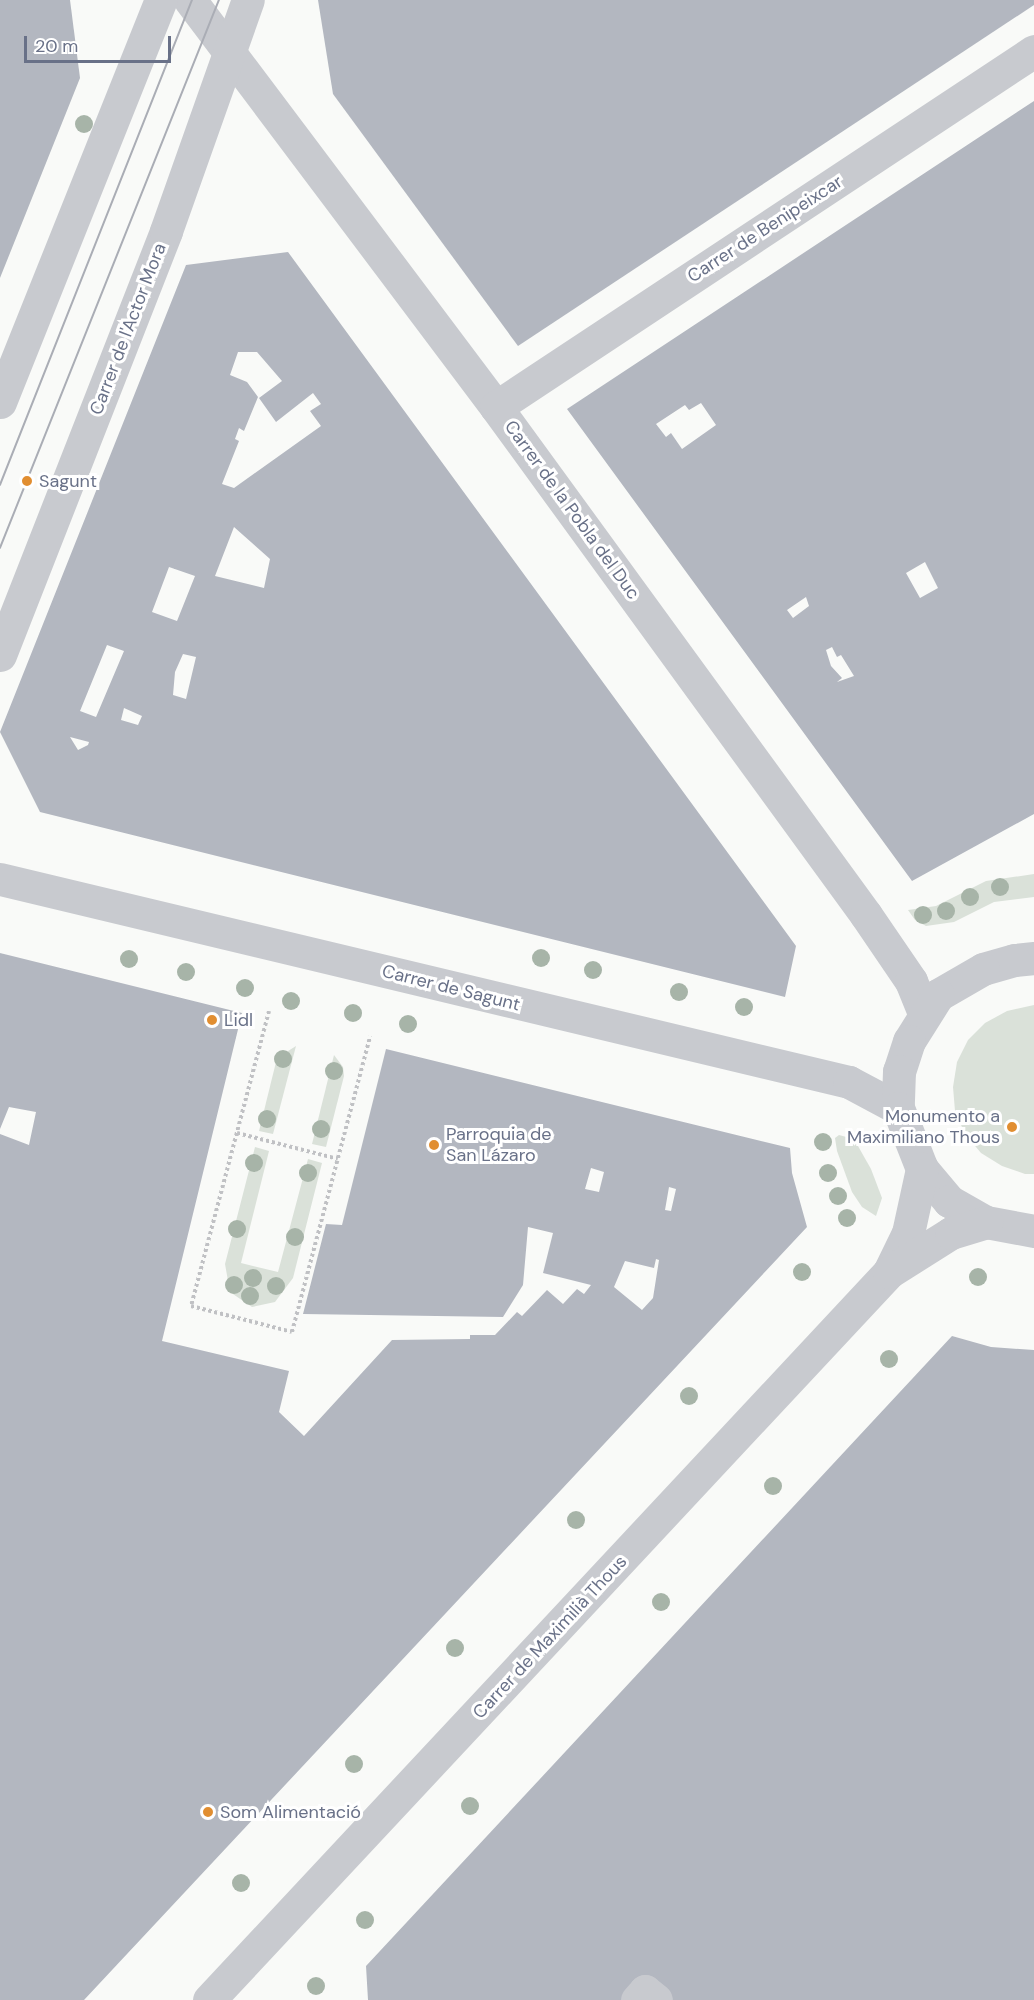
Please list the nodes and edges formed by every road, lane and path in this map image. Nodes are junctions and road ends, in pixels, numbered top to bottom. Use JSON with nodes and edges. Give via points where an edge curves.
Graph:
{"nodes":[{"id":1,"x":161,"y":0,"type":"edge"},
{"id":2,"x":248,"y":0,"type":"edge"},
{"id":3,"x":197,"y":9,"type":"edge"},
{"id":4,"x":1034,"y":51,"type":"edge"},
{"id":5,"x":229,"y":53,"type":"junction"},
{"id":6,"x":0,"y":402,"type":"edge"},
{"id":7,"x":496,"y":407,"type":"junction"},
{"id":8,"x":0,"y":655,"type":"edge"},
{"id":9,"x":0,"y":879,"type":"edge"},
{"id":10,"x":1034,"y":958,"type":"edge"},
{"id":11,"x":268,"y":1011,"type":"dead end"},
{"id":12,"x":924,"y":1013,"type":"junction"},
{"id":13,"x":370,"y":1036,"type":"dead end"},
{"id":14,"x":898,"y":1108,"type":"junction"},
{"id":15,"x":237,"y":1133,"type":"junction"},
{"id":16,"x":338,"y":1159,"type":"junction"},
{"id":17,"x":922,"y":1169,"type":"junction"},
{"id":18,"x":986,"y":1222,"type":"junction"},
{"id":19,"x":1034,"y":1231,"type":"edge"},
{"id":20,"x":889,"y":1272,"type":"junction"},
{"id":21,"x":214,"y":1998,"type":"edge"},
{"id":22,"x":637,"y":2000,"type":"edge"},
{"id":23,"x":656,"y":2000,"type":"edge"}],
"edges":[{"from":1,"to":6,"type":"street"},
{"from":2,"to":5,"type":"street","name":"Carrer de l'Actor Mora"},
{"from":3,"to":5,"type":"street","name":"Carrer de la Pobla del Duc"},
{"from":4,"to":7,"type":"street","name":"Carrer de Benipeixcar"},
{"from":5,"to":7,"type":"street","name":"Carrer de la Pobla del Duc"},
{"from":5,"to":8,"type":"street","name":"Carrer de l'Actor Mora","via":[[166,231]]},
{"from":7,"to":12,"type":"street","name":"Carrer de la Pobla del Duc","via":[[866,915],[911,981]]},
{"from":9,"to":14,"type":"street","name":"Carrer de Sagunt","via":[[849,1083]]},
{"from":10,"to":12,"type":"street","via":[[1014,960],[960,980],[938,995]]},
{"from":11,"to":15,"type":"path"},
{"from":12,"to":14,"type":"street","via":[[899,1071]]},
{"from":13,"to":16,"type":"path"},
{"from":14,"to":17,"type":"street"},
{"from":15,"to":16,"type":"path"},
{"from":15,"to":16,"type":"path","via":[[191,1306],[292,1332]]},
{"from":17,"to":18,"type":"street","via":[[949,1201]]},
{"from":17,"to":20,"type":"street","name":"Carrer de Maximilià Thous","via":[[908,1233]]},
{"from":18,"to":19,"type":"street"},
{"from":18,"to":20,"type":"street","name":"Carrer de Maximilià Thous","via":[[951,1233]]},
{"from":20,"to":21,"type":"street","name":"Carrer de Maximilià Thous"},
{"from":22,"to":23,"type":"street","via":[[645,1991]]}]}
